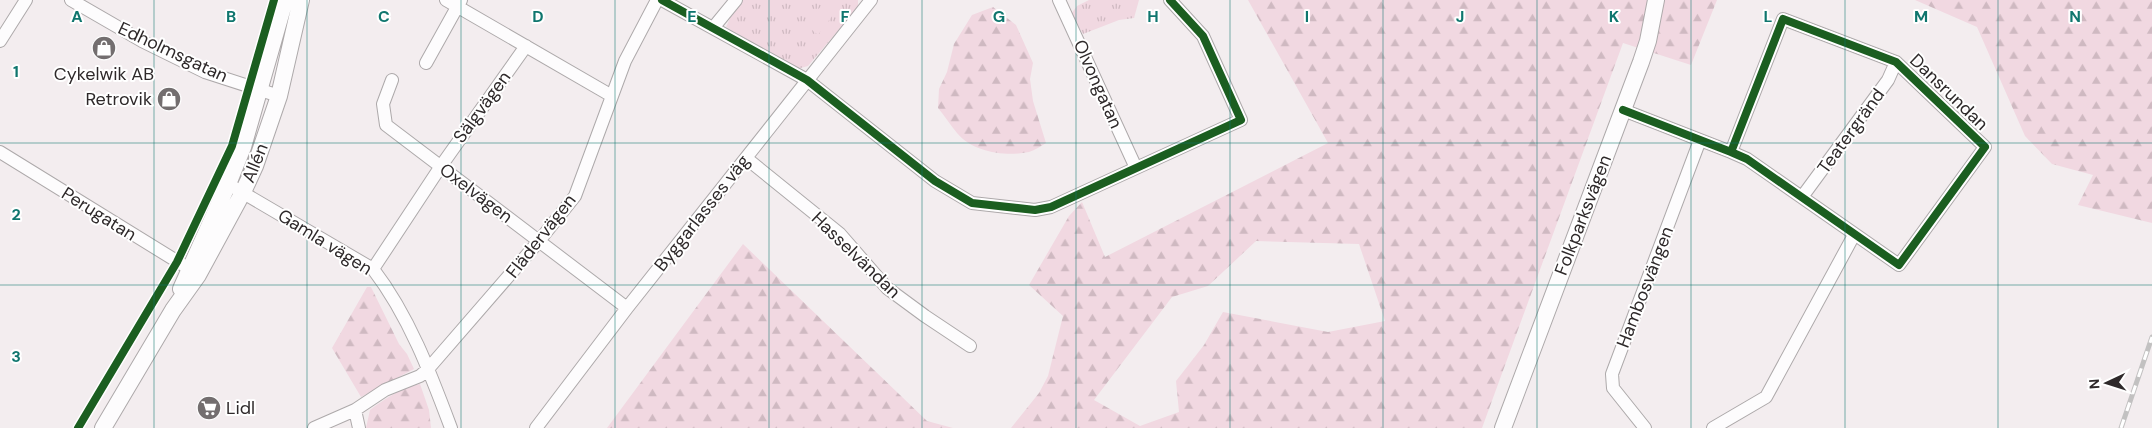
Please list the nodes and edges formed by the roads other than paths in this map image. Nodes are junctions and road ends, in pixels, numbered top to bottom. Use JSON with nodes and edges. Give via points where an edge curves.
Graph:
{"nodes":[{"id":1,"x":26,"y":0,"type":"edge"},
{"id":2,"x":71,"y":0,"type":"edge"},
{"id":3,"x":285,"y":0,"type":"edge"},
{"id":4,"x":301,"y":0,"type":"edge"},
{"id":5,"x":446,"y":0,"type":"edge"},
{"id":6,"x":657,"y":0,"type":"edge"},
{"id":7,"x":662,"y":0,"type":"edge"},
{"id":8,"x":736,"y":0,"type":"edge"},
{"id":9,"x":871,"y":0,"type":"edge"},
{"id":10,"x":1170,"y":0,"type":"edge"},
{"id":11,"x":1656,"y":0,"type":"edge"},
{"id":12,"x":1064,"y":2,"type":"edge"},
{"id":13,"x":460,"y":3,"type":"edge"},
{"id":14,"x":713,"y":28,"type":"junction"},
{"id":15,"x":0,"y":41,"type":"edge"},
{"id":16,"x":526,"y":46,"type":"junction"},
{"id":17,"x":1896,"y":62,"type":"junction"},
{"id":18,"x":426,"y":63,"type":"dead end"},
{"id":19,"x":392,"y":80,"type":"dead end"},
{"id":20,"x":807,"y":80,"type":"junction"},
{"id":21,"x":260,"y":90,"type":"junction"},
{"id":22,"x":279,"y":96,"type":"junction"},
{"id":23,"x":612,"y":96,"type":"junction"},
{"id":24,"x":1623,"y":110,"type":"junction"},
{"id":25,"x":1700,"y":140,"type":"junction"},
{"id":26,"x":0,"y":152,"type":"edge"},
{"id":27,"x":1731,"y":152,"type":"junction"},
{"id":28,"x":746,"y":158,"type":"junction"},
{"id":29,"x":441,"y":166,"type":"junction"},
{"id":30,"x":1136,"y":168,"type":"junction"},
{"id":31,"x":228,"y":184,"type":"junction"},
{"id":32,"x":243,"y":192,"type":"junction"},
{"id":33,"x":1802,"y":197,"type":"junction"},
{"id":34,"x":1854,"y":235,"type":"junction"},
{"id":35,"x":539,"y":241,"type":"junction"},
{"id":36,"x":373,"y":269,"type":"junction"},
{"id":37,"x":193,"y":272,"type":"junction"},
{"id":38,"x":627,"y":308,"type":"junction"},
{"id":39,"x":970,"y":346,"type":"dead end"},
{"id":40,"x":428,"y":369,"type":"junction"},
{"id":41,"x":355,"y":410,"type":"junction"},
{"id":42,"x":103,"y":428,"type":"edge"},
{"id":43,"x":314,"y":428,"type":"edge"},
{"id":44,"x":359,"y":428,"type":"edge"},
{"id":45,"x":451,"y":428,"type":"edge"},
{"id":46,"x":536,"y":428,"type":"edge"},
{"id":47,"x":1503,"y":428,"type":"edge"},
{"id":48,"x":1645,"y":428,"type":"edge"},
{"id":49,"x":1713,"y":428,"type":"edge"}],
"edges":[{"from":1,"to":15,"type":"street"},
{"from":2,"to":21,"type":"street","name":"Edholmsgatan","via":[[142,41],[198,68]]},
{"from":3,"to":21,"type":"main road","name":"Allén"},
{"from":4,"to":22,"type":"main road","name":"Allén"},
{"from":5,"to":13,"type":"street"},
{"from":6,"to":23,"type":"street","name":"Flädervägen","via":[[625,61]]},
{"from":7,"to":14,"type":"street"},
{"from":8,"to":14,"type":"street"},
{"from":9,"to":20,"type":"street","name":"Byggarlasses väg"},
{"from":10,"to":30,"type":"street","via":[[1203,36],[1241,120]]},
{"from":11,"to":24,"type":"main road","name":"Folkparksvägen","via":[[1648,41]]},
{"from":12,"to":30,"type":"street","name":"Olvongatan"},
{"from":13,"to":16,"type":"street"},
{"from":13,"to":18,"type":"street"},
{"from":14,"to":20,"type":"street"},
{"from":16,"to":23,"type":"street"},
{"from":16,"to":29,"type":"street","name":"Sälgvägen"},
{"from":17,"to":27,"type":"street","name":"Dansrundan","via":[[1783,19]]},
{"from":17,"to":33,"type":"street","name":"Teatergränd","via":[[1888,80]]},
{"from":17,"to":34,"type":"street","name":"Dansrundan","via":[[1985,148],[1899,265]]},
{"from":19,"to":29,"type":"street","name":"Oxelvägen","via":[[383,104],[386,125]]},
{"from":20,"to":28,"type":"street","name":"Byggarlasses väg"},
{"from":20,"to":30,"type":"street","via":[[935,181],[972,203],[1035,210],[1050,207]]},
{"from":21,"to":22,"type":"street","name":"Edholmsgatan"},
{"from":21,"to":31,"type":"main road","name":"Allén"},
{"from":22,"to":32,"type":"main road","name":"Allén"},
{"from":23,"to":35,"type":"street","name":"Flädervägen","via":[[575,196]]},
{"from":24,"to":25,"type":"street","name":"Dansrundan"},
{"from":24,"to":47,"type":"main road","name":"Folkparksvägen"},
{"from":25,"to":27,"type":"street","name":"Dansrundan"},
{"from":25,"to":48,"type":"street","name":"Hambosvängen","via":[[1612,374],[1613,388]]},
{"from":26,"to":37,"type":"street","name":"Perugatan"},
{"from":27,"to":33,"type":"street","name":"Dansrundan","via":[[1747,159]]},
{"from":28,"to":38,"type":"street","name":"Byggarlasses väg"},
{"from":28,"to":39,"type":"street","name":"Hasselvändan","via":[[840,234],[887,288]]},
{"from":29,"to":35,"type":"street","name":"Oxelvägen"},
{"from":29,"to":36,"type":"street","name":"Sälgvägen"},
{"from":31,"to":32,"type":"street","name":"Gamla vägen"},
{"from":31,"to":37,"type":"main road","name":"Allén"},
{"from":32,"to":36,"type":"street","name":"Gamla vägen"},
{"from":32,"to":37,"type":"main road","name":"Allén"},
{"from":33,"to":34,"type":"street","name":"Dansrundan"},
{"from":34,"to":49,"type":"street","via":[[1766,397]]},
{"from":35,"to":38,"type":"street","name":"Oxelvägen"},
{"from":35,"to":40,"type":"street","name":"Flädervägen"},
{"from":36,"to":40,"type":"street","name":"Gamla vägen","via":[[397,303]]},
{"from":37,"to":42,"type":"main road","name":"Allén"},
{"from":38,"to":46,"type":"street","name":"Byggarlasses väg"},
{"from":40,"to":41,"type":"street","name":"Flädervägen","via":[[420,376],[385,390]]},
{"from":40,"to":45,"type":"street","name":"Gamla vägen"},
{"from":41,"to":43,"type":"street","name":"Flädervägen"},
{"from":41,"to":44,"type":"street"}]}
